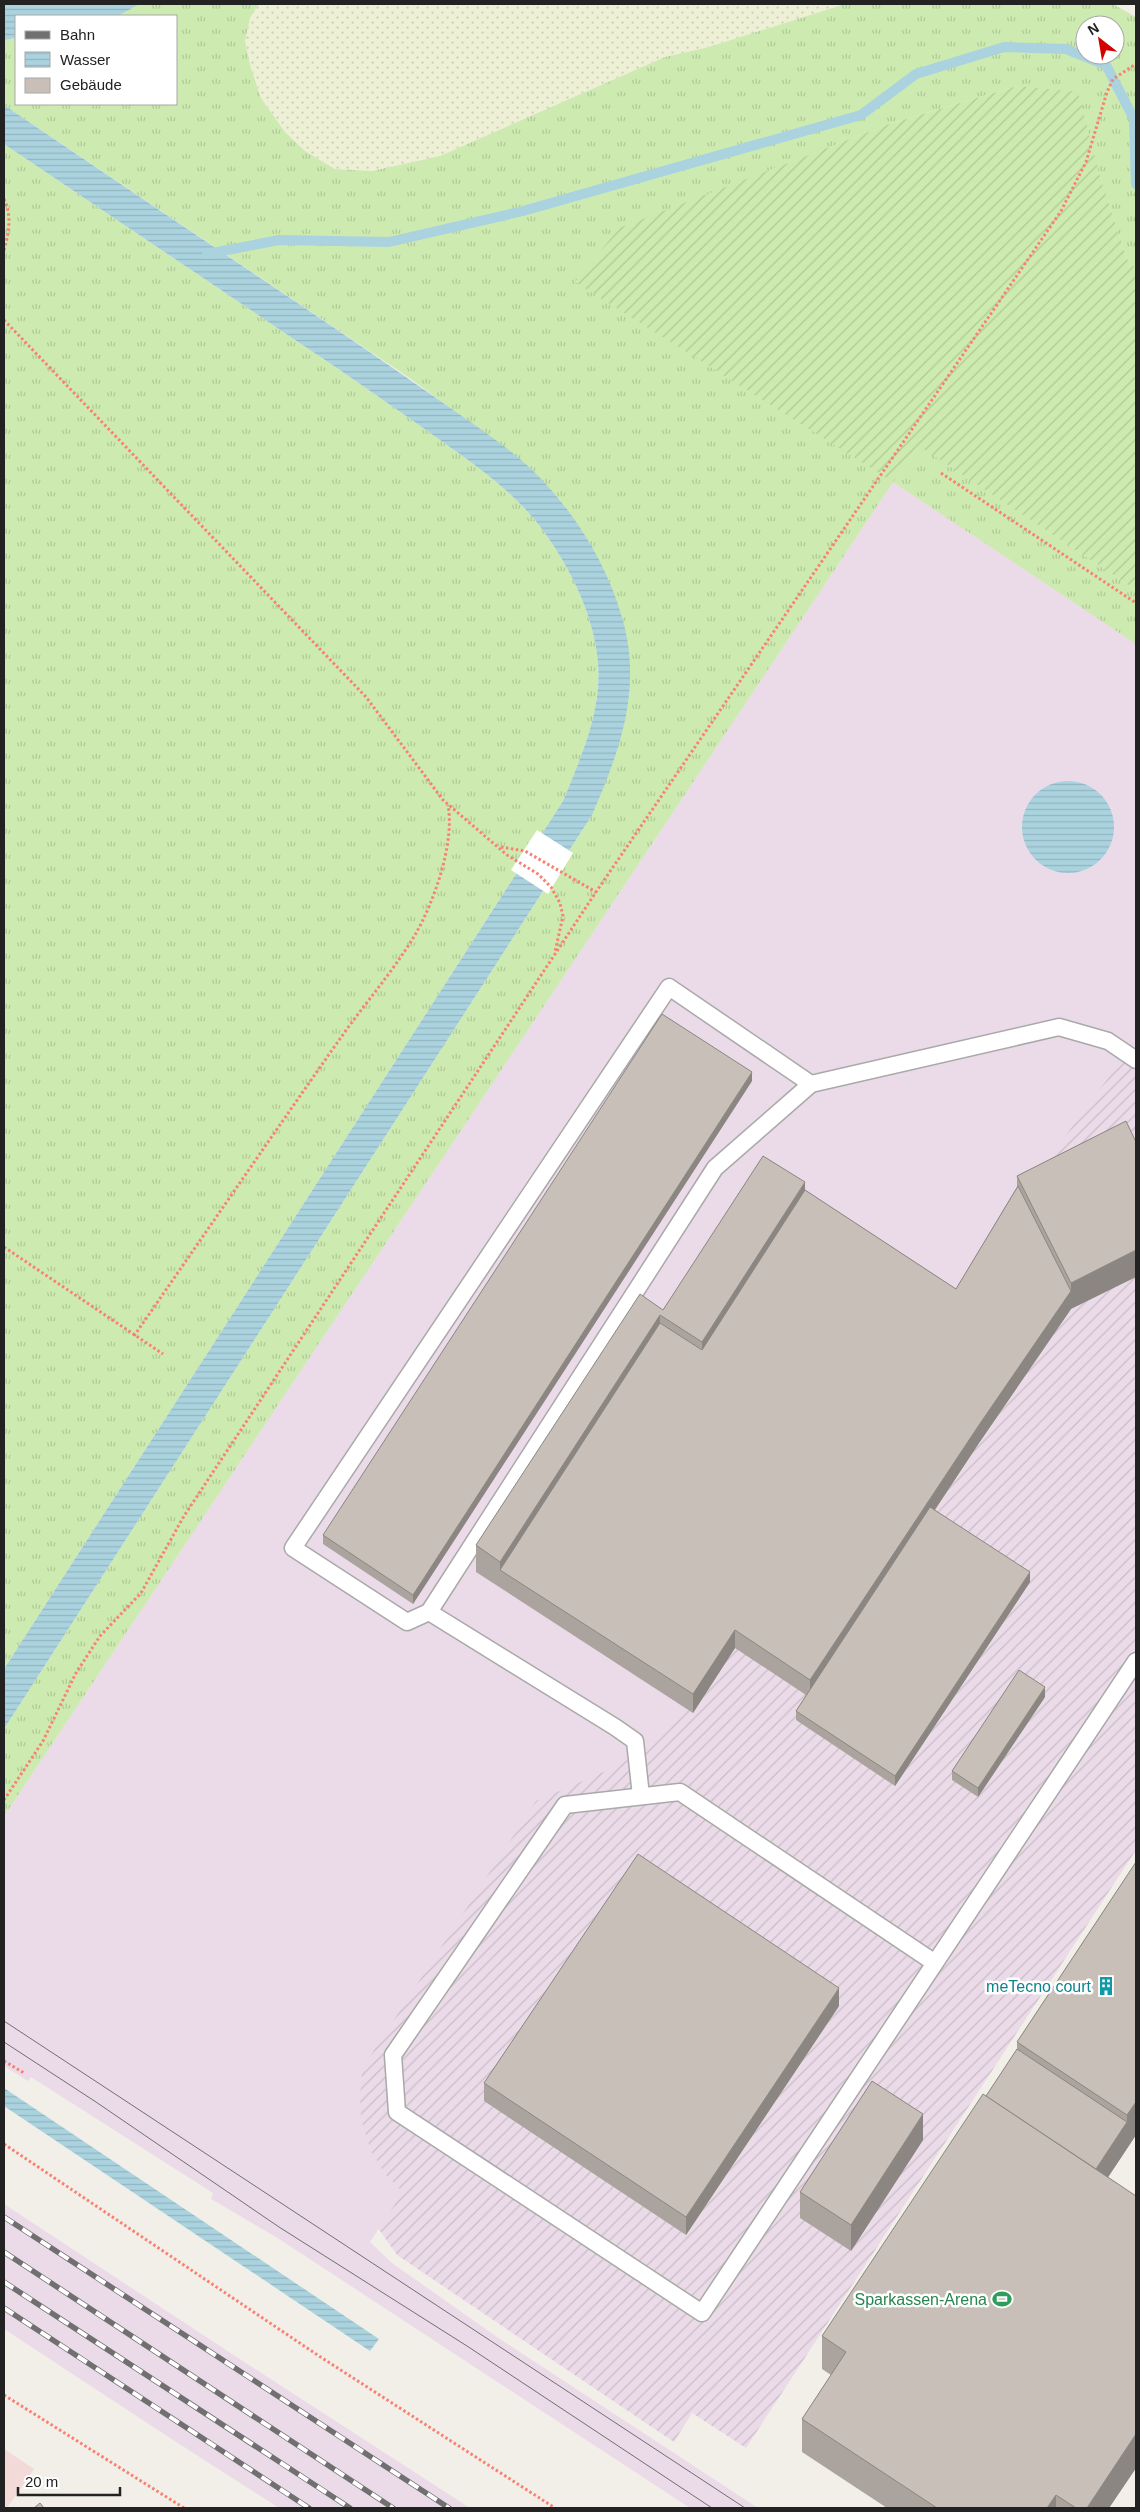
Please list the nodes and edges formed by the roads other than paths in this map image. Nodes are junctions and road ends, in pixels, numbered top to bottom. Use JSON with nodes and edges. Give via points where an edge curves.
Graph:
{"nodes":[{"id":1,"x":1136,"y":1060,"type":"edge"},
{"id":2,"x":811,"y":1084,"type":"junction"},
{"id":3,"x":429,"y":1612,"type":"junction"},
{"id":4,"x":1136,"y":1661,"type":"edge"},
{"id":5,"x":641,"y":1796,"type":"junction"},
{"id":6,"x":935,"y":1963,"type":"junction"}],
"edges":[{"from":1,"to":2,"type":"lane","via":[[1108,1041],[1059,1027]]},
{"from":2,"to":3,"type":"lane","via":[[715,1168]]},
{"from":2,"to":3,"type":"lane","via":[[669,987],[293,1548],[407,1622]]},
{"from":3,"to":5,"type":"lane","via":[[635,1741]]},
{"from":4,"to":6,"type":"lane"},
{"from":5,"to":6,"type":"lane","via":[[680,1792]]},
{"from":5,"to":6,"type":"lane","via":[[565,1805],[393,2055],[397,2112],[702,2313]]}]}
